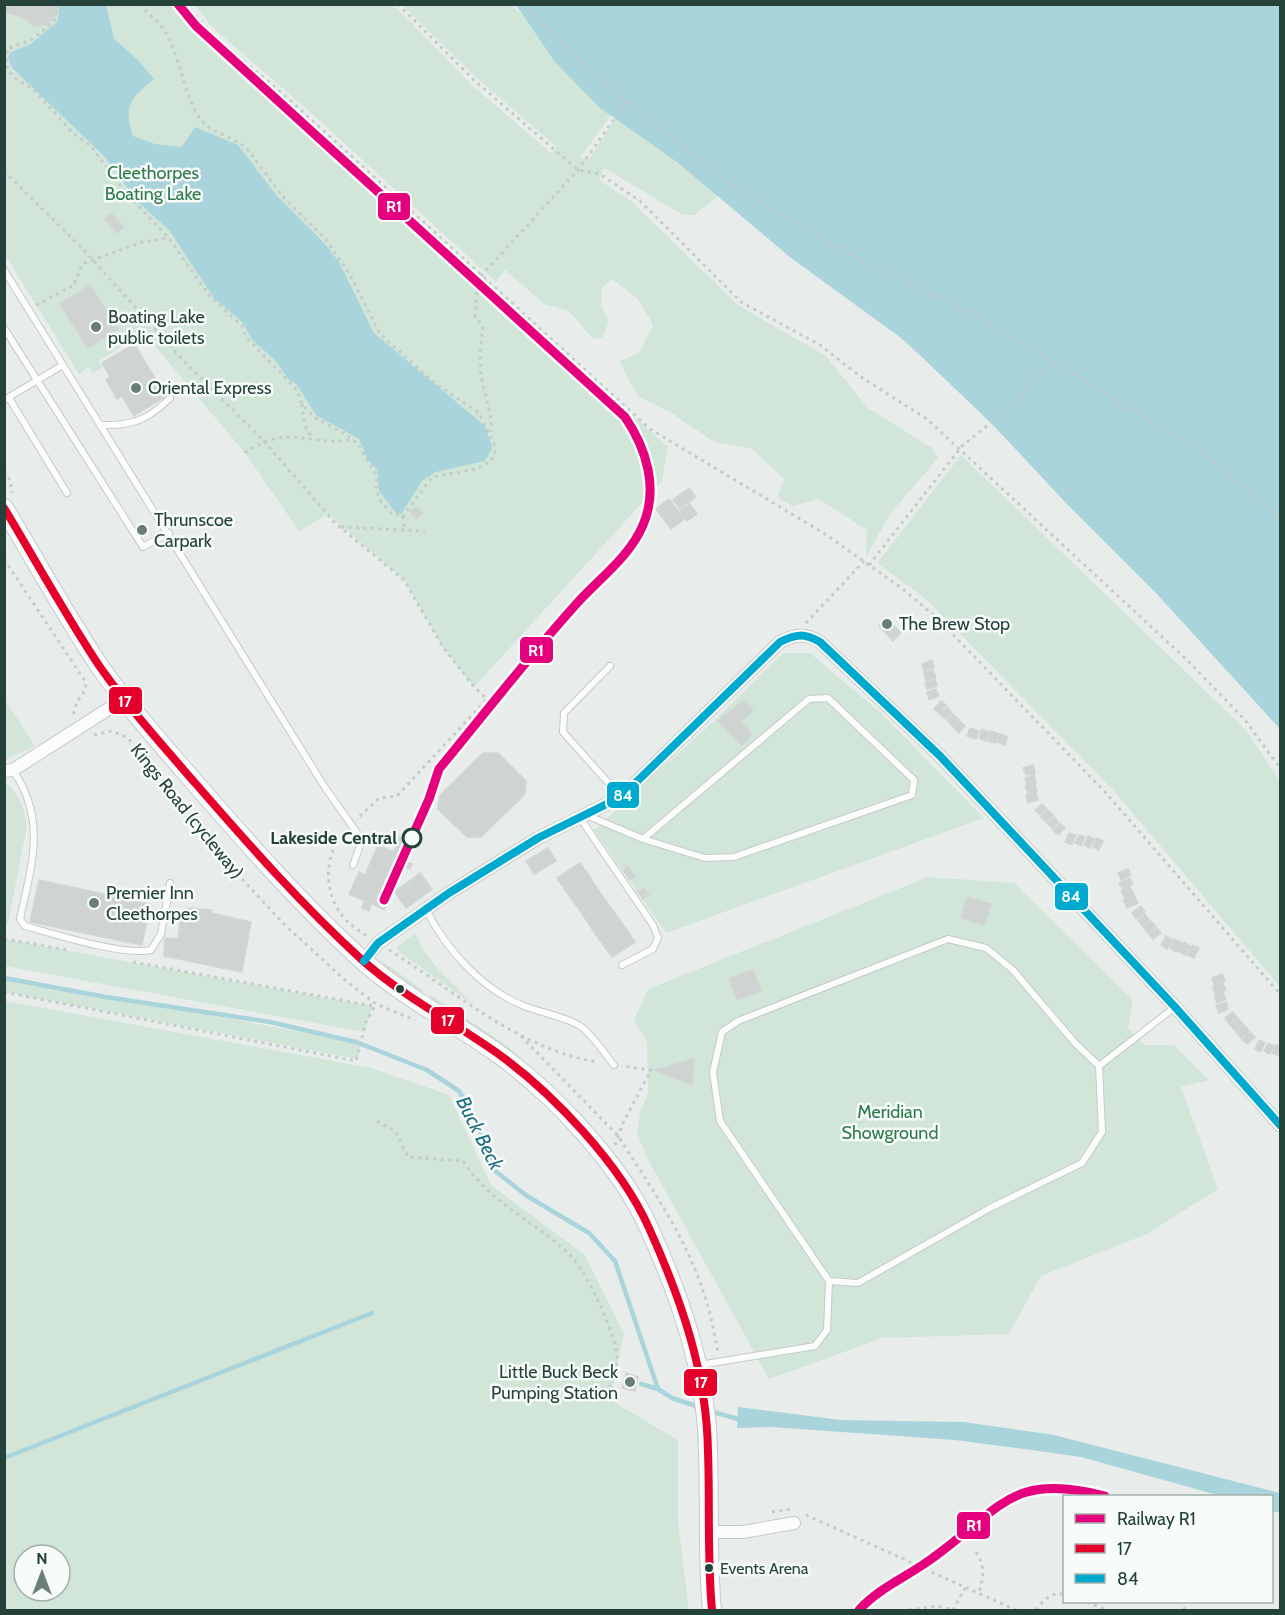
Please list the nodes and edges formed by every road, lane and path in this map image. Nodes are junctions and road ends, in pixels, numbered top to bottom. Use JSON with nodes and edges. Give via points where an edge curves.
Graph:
{"nodes":[{"id":1,"x":58,"y":4,"type":"edge"},
{"id":2,"x":140,"y":4,"type":"edge"},
{"id":3,"x":185,"y":4,"type":"edge"},
{"id":4,"x":398,"y":4,"type":"edge"},
{"id":5,"x":522,"y":4,"type":"edge"},
{"id":6,"x":6,"y":49,"type":"edge"},
{"id":7,"x":626,"y":102,"type":"junction"},
{"id":8,"x":578,"y":170,"type":"junction"},
{"id":9,"x":4,"y":171,"type":"edge"},
{"id":10,"x":169,"y":238,"type":"junction"},
{"id":11,"x":93,"y":259,"type":"junction"},
{"id":12,"x":4,"y":270,"type":"edge"},
{"id":13,"x":482,"y":276,"type":"junction"},
{"id":14,"x":486,"y":280,"type":"junction"},
{"id":15,"x":29,"y":309,"type":"junction"},
{"id":16,"x":4,"y":328,"type":"edge"},
{"id":17,"x":1051,"y":361,"type":"junction"},
{"id":18,"x":63,"y":365,"type":"junction"},
{"id":19,"x":38,"y":380,"type":"junction"},
{"id":20,"x":170,"y":398,"type":"dead end"},
{"id":21,"x":7,"y":399,"type":"edge"},
{"id":22,"x":302,"y":404,"type":"junction"},
{"id":23,"x":101,"y":426,"type":"junction"},
{"id":24,"x":491,"y":434,"type":"junction"},
{"id":25,"x":312,"y":438,"type":"junction"},
{"id":26,"x":263,"y":440,"type":"junction"},
{"id":27,"x":353,"y":440,"type":"junction"},
{"id":28,"x":960,"y":448,"type":"junction"},
{"id":29,"x":244,"y":453,"type":"dead end"},
{"id":30,"x":4,"y":471,"type":"edge"},
{"id":31,"x":67,"y":493,"type":"dead end"},
{"id":32,"x":8,"y":500,"type":"edge"},
{"id":33,"x":403,"y":516,"type":"junction"},
{"id":34,"x":1281,"y":517,"type":"edge"},
{"id":35,"x":339,"y":527,"type":"junction"},
{"id":36,"x":405,"y":530,"type":"junction"},
{"id":37,"x":425,"y":531,"type":"dead end"},
{"id":38,"x":169,"y":533,"type":"junction"},
{"id":39,"x":4,"y":559,"type":"edge"},
{"id":40,"x":864,"y":561,"type":"junction"},
{"id":41,"x":869,"y":565,"type":"junction"},
{"id":42,"x":796,"y":634,"type":"junction"},
{"id":43,"x":610,"y":666,"type":"dead end"},
{"id":44,"x":124,"y":699,"type":"junction"},
{"id":45,"x":78,"y":728,"type":"junction"},
{"id":46,"x":1281,"y":768,"type":"edge"},
{"id":47,"x":9,"y":771,"type":"edge"},
{"id":48,"x":621,"y":797,"type":"junction"},
{"id":49,"x":583,"y":817,"type":"junction"},
{"id":50,"x":351,"y":825,"type":"junction"},
{"id":51,"x":643,"y":839,"type":"junction"},
{"id":52,"x":353,"y":865,"type":"dead end"},
{"id":53,"x":170,"y":883,"type":"dead end"},
{"id":54,"x":426,"y":910,"type":"junction"},
{"id":55,"x":4,"y":939,"type":"edge"},
{"id":56,"x":378,"y":943,"type":"junction"},
{"id":57,"x":74,"y":951,"type":"dead end"},
{"id":58,"x":364,"y":961,"type":"junction"},
{"id":59,"x":132,"y":962,"type":"dead end"},
{"id":60,"x":622,"y":965,"type":"dead end"},
{"id":61,"x":4,"y":992,"type":"edge"},
{"id":62,"x":1281,"y":994,"type":"edge"},
{"id":63,"x":374,"y":1005,"type":"junction"},
{"id":64,"x":1175,"y":1007,"type":"junction"},
{"id":65,"x":421,"y":1023,"type":"dead end"},
{"id":66,"x":614,"y":1065,"type":"junction"},
{"id":67,"x":1099,"y":1066,"type":"junction"},
{"id":68,"x":376,"y":1121,"type":"dead end"},
{"id":69,"x":1281,"y":1125,"type":"edge"},
{"id":70,"x":608,"y":1165,"type":"junction"},
{"id":71,"x":829,"y":1281,"type":"junction"},
{"id":72,"x":699,"y":1365,"type":"junction"},
{"id":73,"x":606,"y":1397,"type":"dead end"},
{"id":74,"x":794,"y":1523,"type":"dead end"},
{"id":75,"x":707,"y":1532,"type":"junction"},
{"id":76,"x":976,"y":1552,"type":"dead end"},
{"id":77,"x":916,"y":1565,"type":"dead end"},
{"id":78,"x":965,"y":1588,"type":"junction"},
{"id":79,"x":979,"y":1594,"type":"junction"},
{"id":80,"x":1063,"y":1594,"type":"edge"},
{"id":81,"x":1089,"y":1603,"type":"edge"},
{"id":82,"x":712,"y":1611,"type":"edge"},
{"id":83,"x":909,"y":1611,"type":"edge"},
{"id":84,"x":953,"y":1611,"type":"edge"},
{"id":85,"x":1016,"y":1611,"type":"edge"},
{"id":86,"x":1036,"y":1611,"type":"edge"},
{"id":87,"x":1107,"y":1611,"type":"edge"}],
"edges":[{"from":1,"to":6,"type":"path","via":[[54,22],[31,40]]},
{"from":2,"to":24,"type":"path","via":[[167,34],[201,120],[248,150],[350,273],[380,334],[436,384],[479,412]]},
{"from":3,"to":13,"type":"path","via":[[219,41],[281,92]]},
{"from":4,"to":8,"type":"path","via":[[475,81]]},
{"from":5,"to":7,"type":"path"},
{"from":6,"to":10,"type":"path","via":[[7,67],[13,77],[34,90],[73,133],[91,146],[125,192]]},
{"from":7,"to":8,"type":"path"},
{"from":7,"to":17,"type":"path","via":[[735,187],[857,259],[970,312]]},
{"from":8,"to":13,"type":"path"},
{"from":8,"to":28,"type":"path","via":[[600,174],[640,201],[741,302],[819,345],[927,420]]},
{"from":9,"to":11,"type":"path"},
{"from":10,"to":11,"type":"path","via":[[142,242]]},
{"from":10,"to":22,"type":"path","via":[[208,294],[242,326],[247,338],[297,390]]},
{"from":11,"to":15,"type":"path","via":[[82,264],[74,285]]},
{"from":11,"to":26,"type":"path","via":[[183,360]]},
{"from":12,"to":15,"type":"lane"},
{"from":13,"to":14,"type":"path"},
{"from":14,"to":24,"type":"path","via":[[477,291],[475,316],[483,326],[480,356],[492,415]]},
{"from":14,"to":40,"type":"path","via":[[650,429]]},
{"from":15,"to":18,"type":"lane"},
{"from":16,"to":19,"type":"lane"},
{"from":17,"to":28,"type":"path","via":[[1014,404]]},
{"from":17,"to":34,"type":"path","via":[[1195,447]]},
{"from":18,"to":19,"type":"lane"},
{"from":18,"to":23,"type":"lane"},
{"from":19,"to":21,"type":"lane"},
{"from":19,"to":38,"type":"lane","via":[[143,547]]},
{"from":20,"to":23,"type":"lane","via":[[157,411],[128,426]]},
{"from":21,"to":31,"type":"lane"},
{"from":22,"to":25,"type":"path","via":[[305,426]]},
{"from":22,"to":27,"type":"path","via":[[314,417]]},
{"from":23,"to":38,"type":"lane"},
{"from":24,"to":33,"type":"path","via":[[495,454],[491,461],[476,469],[432,477]]},
{"from":25,"to":26,"type":"path","via":[[286,436]]},
{"from":25,"to":27,"type":"path","via":[[328,442]]},
{"from":26,"to":29,"type":"path"},
{"from":26,"to":35,"type":"path"},
{"from":27,"to":33,"type":"path","via":[[377,477],[376,490],[381,502],[391,513]]},
{"from":28,"to":41,"type":"path"},
{"from":28,"to":46,"type":"path","via":[[1187,660],[1245,720]]},
{"from":30,"to":32,"type":"path","via":[[10,480]]},
{"from":32,"to":44,"type":"street","via":[[99,665]]},
{"from":33,"to":36,"type":"path"},
{"from":35,"to":36,"type":"path"},
{"from":35,"to":50,"type":"path","via":[[404,580],[443,647],[487,699],[397,796],[380,798]]},
{"from":36,"to":37,"type":"path"},
{"from":38,"to":50,"type":"lane"},
{"from":39,"to":45,"type":"path","via":[[85,681],[86,689],[73,710]]},
{"from":40,"to":41,"type":"path"},
{"from":40,"to":42,"type":"path"},
{"from":41,"to":62,"type":"path","via":[[938,619],[1091,777]]},
{"from":42,"to":48,"type":"street","via":[[780,642]]},
{"from":42,"to":64,"type":"street","via":[[819,642],[940,756]]},
{"from":43,"to":48,"type":"lane","via":[[564,713],[563,732]]},
{"from":44,"to":45,"type":"street"},
{"from":44,"to":58,"type":"street","via":[[276,877]]},
{"from":45,"to":47,"type":"street"},
{"from":45,"to":63,"type":"path","name":"Kings Road (cycleway)","via":[[95,735],[112,731],[128,738],[226,862],[286,926]]},
{"from":47,"to":53,"type":"lane","via":[[28,796],[34,817],[34,850],[20,919],[25,927],[119,948],[151,950],[162,934]]},
{"from":48,"to":49,"type":"street"},
{"from":49,"to":51,"type":"lane"},
{"from":49,"to":54,"type":"street","via":[[538,838]]},
{"from":49,"to":60,"type":"lane","via":[[658,938],[653,949]]},
{"from":50,"to":52,"type":"lane","via":[[362,840]]},
{"from":50,"to":56,"type":"path","via":[[331,850],[328,882],[345,919]]},
{"from":51,"to":51,"type":"lane","via":[[809,699],[828,698],[914,780],[912,795],[734,857],[705,858]]},
{"from":54,"to":56,"type":"street"},
{"from":54,"to":66,"type":"lane","via":[[448,945],[484,981],[519,1004],[584,1028]]},
{"from":55,"to":57,"type":"path"},
{"from":56,"to":58,"type":"street"},
{"from":56,"to":66,"type":"path","via":[[537,1044],[580,1059]]},
{"from":58,"to":70,"type":"street","via":[[528,1076],[563,1110]]},
{"from":59,"to":63,"type":"path"},
{"from":61,"to":63,"type":"path","via":[[358,1059]]},
{"from":63,"to":65,"type":"path","name":"Kings Road (cycleway)"},
{"from":64,"to":67,"type":"lane"},
{"from":64,"to":69,"type":"street"},
{"from":66,"to":70,"type":"path","via":[[651,1070],[623,1123]]},
{"from":67,"to":71,"type":"lane","via":[[1102,1132],[1082,1163],[990,1208],[858,1283]]},
{"from":67,"to":71,"type":"lane","via":[[1013,970],[986,948],[948,939],[738,1021],[722,1032],[712,1072],[720,1121]]},
{"from":68,"to":73,"type":"path","via":[[395,1131],[408,1157],[463,1161],[498,1202],[572,1256],[600,1306],[615,1348],[617,1357]]},
{"from":70,"to":72,"type":"street","via":[[634,1198],[648,1226],[685,1314]]},
{"from":71,"to":72,"type":"lane","via":[[827,1330],[815,1346]]},
{"from":72,"to":75,"type":"street","via":[[708,1449]]},
{"from":74,"to":75,"type":"street","via":[[743,1532]]},
{"from":75,"to":82,"type":"street"},
{"from":76,"to":79,"type":"path","via":[[983,1572]]},
{"from":77,"to":78,"type":"path"},
{"from":78,"to":79,"type":"path"},
{"from":78,"to":84,"type":"path"},
{"from":79,"to":85,"type":"path"},
{"from":80,"to":86,"type":"path","via":[[1046,1599]]},
{"from":81,"to":87,"type":"path"},
{"from":83,"to":84,"type":"path","via":[[937,1606]]}]}
